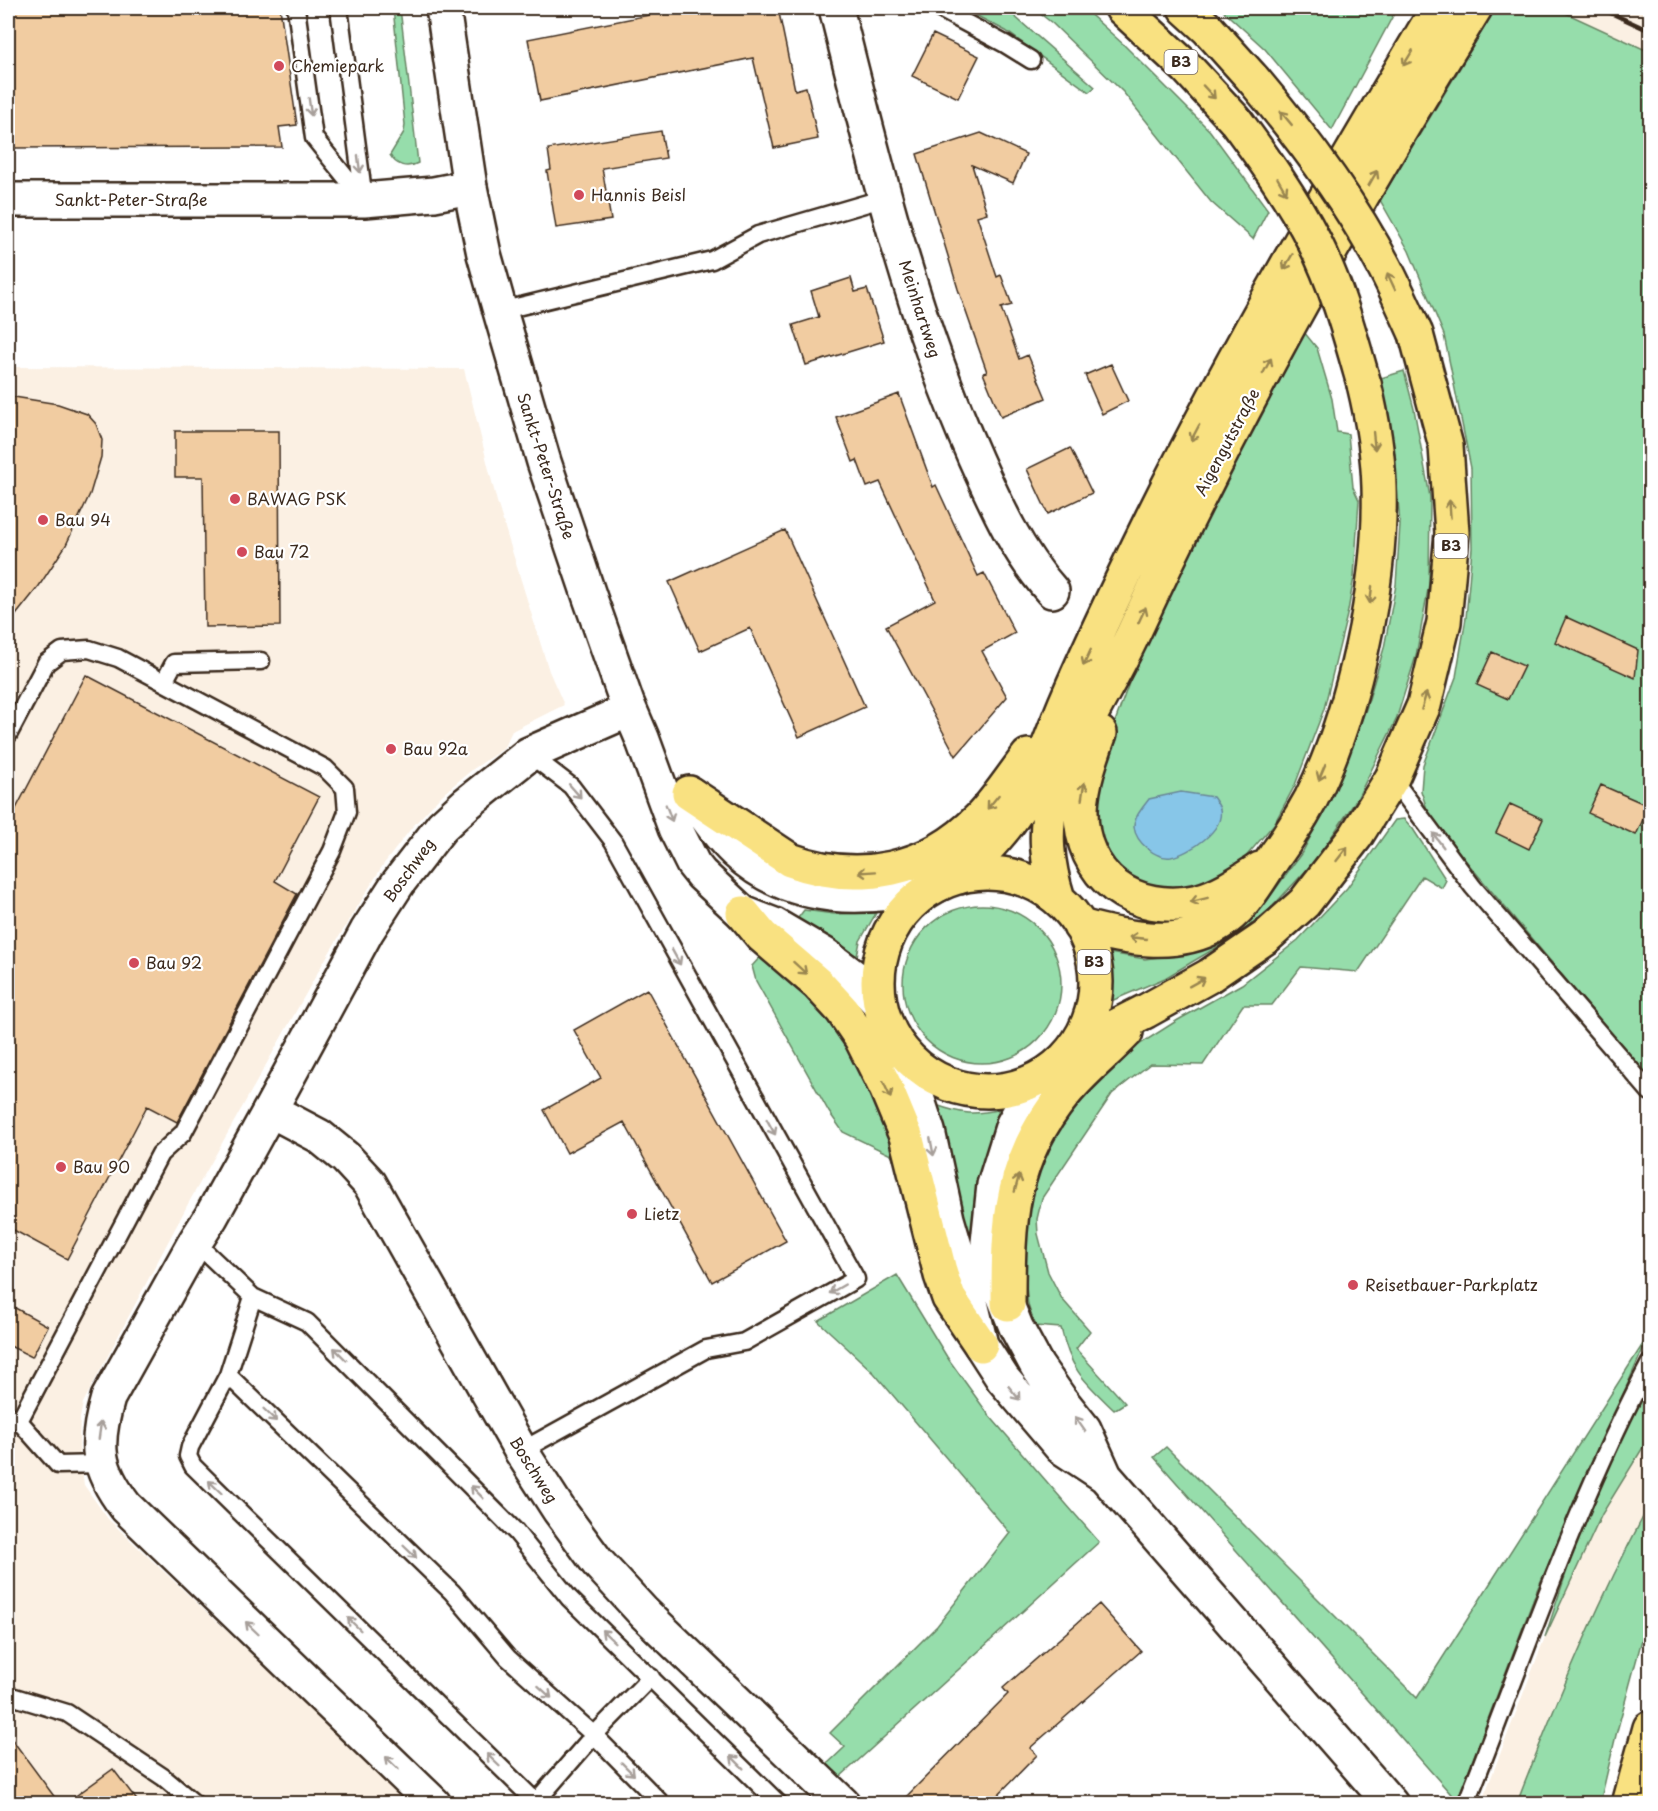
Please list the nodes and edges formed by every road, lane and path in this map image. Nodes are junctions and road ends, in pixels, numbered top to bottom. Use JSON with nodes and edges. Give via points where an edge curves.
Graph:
{"nodes":[{"id":1,"x":296,"y":8,"type":"edge"},
{"id":2,"x":339,"y":8,"type":"edge"},
{"id":3,"x":444,"y":8,"type":"edge"},
{"id":4,"x":836,"y":8,"type":"edge"},
{"id":5,"x":938,"y":8,"type":"edge"},
{"id":6,"x":1122,"y":8,"type":"edge"},
{"id":7,"x":1185,"y":8,"type":"edge"},
{"id":8,"x":1438,"y":8,"type":"edge"},
{"id":9,"x":1474,"y":8,"type":"edge"},
{"id":10,"x":1031,"y":60,"type":"dead end"},
{"id":11,"x":470,"y":187,"type":"junction"},
{"id":12,"x":885,"y":198,"type":"junction"},
{"id":13,"x":8,"y":200,"type":"edge"},
{"id":14,"x":364,"y":200,"type":"junction"},
{"id":15,"x":500,"y":311,"type":"junction"},
{"id":16,"x":1052,"y":591,"type":"dead end"},
{"id":17,"x":261,"y":661,"type":"dead end"},
{"id":18,"x":1117,"y":668,"type":"junction"},
{"id":19,"x":164,"y":682,"type":"junction"},
{"id":20,"x":1065,"y":705,"type":"junction"},
{"id":21,"x":636,"y":724,"type":"junction"},
{"id":22,"x":8,"y":735,"type":"edge"},
{"id":23,"x":530,"y":754,"type":"junction"},
{"id":24,"x":1392,"y":778,"type":"junction"},
{"id":25,"x":690,"y":793,"type":"junction"},
{"id":26,"x":1270,"y":864,"type":"junction"},
{"id":27,"x":948,"y":881,"type":"junction"},
{"id":28,"x":1058,"y":899,"type":"junction"},
{"id":29,"x":743,"y":914,"type":"junction"},
{"id":30,"x":1080,"y":926,"type":"junction"},
{"id":31,"x":879,"y":1003,"type":"junction"},
{"id":32,"x":902,"y":1051,"type":"junction"},
{"id":33,"x":1082,"y":1057,"type":"junction"},
{"id":34,"x":1038,"y":1078,"type":"junction"},
{"id":35,"x":1650,"y":1092,"type":"edge"},
{"id":36,"x":270,"y":1110,"type":"junction"},
{"id":37,"x":195,"y":1242,"type":"junction"},
{"id":38,"x":253,"y":1297,"type":"junction"},
{"id":39,"x":1008,"y":1304,"type":"junction"},
{"id":40,"x":981,"y":1345,"type":"junction"},
{"id":41,"x":1650,"y":1363,"type":"edge"},
{"id":42,"x":228,"y":1375,"type":"junction"},
{"id":43,"x":13,"y":1418,"type":"edge"},
{"id":44,"x":521,"y":1451,"type":"junction"},
{"id":45,"x":102,"y":1464,"type":"junction"},
{"id":46,"x":1106,"y":1476,"type":"junction"},
{"id":47,"x":651,"y":1677,"type":"junction"},
{"id":48,"x":8,"y":1695,"type":"edge"},
{"id":49,"x":1650,"y":1728,"type":"edge"},
{"id":50,"x":594,"y":1735,"type":"junction"},
{"id":51,"x":195,"y":1803,"type":"edge"},
{"id":52,"x":434,"y":1803,"type":"edge"},
{"id":53,"x":536,"y":1803,"type":"edge"},
{"id":54,"x":662,"y":1803,"type":"edge"},
{"id":55,"x":779,"y":1803,"type":"edge"},
{"id":56,"x":843,"y":1803,"type":"edge"},
{"id":57,"x":1391,"y":1803,"type":"edge"},
{"id":58,"x":1466,"y":1803,"type":"edge"},
{"id":59,"x":1629,"y":1803,"type":"edge"}],
"edges":[{"from":1,"to":14,"type":"lane","one_way":true,"via":[[314,138]]},
{"from":2,"to":14,"type":"lane","one_way":true},
{"from":3,"to":11,"type":"street","name":"Sankt-Peter-Straße"},
{"from":4,"to":12,"type":"street","name":"Meinhartweg"},
{"from":5,"to":10,"type":"lane"},
{"from":6,"to":26,"type":"main road","number":"B3","one_way":true,"bridge":true,"via":[[1187,68],[1236,121],[1275,174],[1314,240],[1340,302],[1372,416],[1379,486],[1378,537],[1370,606],[1355,674],[1311,797]]},
{"from":24,"to":7,"type":"main road","number":"B3","one_way":true,"bridge":true,"via":[[1424,705],[1444,622],[1452,533],[1446,446],[1416,334],[1347,203],[1296,129]]},
{"from":8,"to":20,"type":"main road","name":"Aigengutstraße","one_way":true,"via":[[1256,318],[1152,519]]},
{"from":18,"to":9,"type":"main road","name":"Aigengutstraße","one_way":true,"via":[[1179,534],[1283,335]]},
{"from":11,"to":14,"type":"street","name":"Sankt-Peter-Straße"},
{"from":11,"to":15,"type":"street","name":"Sankt-Peter-Straße"},
{"from":12,"to":15,"type":"lane","via":[[758,235],[712,261]]},
{"from":12,"to":16,"type":"street","name":"Meinhartweg","via":[[915,298],[963,432],[1018,546]]},
{"from":13,"to":14,"type":"street","name":"Sankt-Peter-Straße"},
{"from":15,"to":21,"type":"street","name":"Sankt-Peter-Straße","via":[[544,462]]},
{"from":17,"to":19,"type":"lane","via":[[174,663]]},
{"from":26,"to":18,"type":"main road","one_way":true,"via":[[1199,901],[1164,904],[1130,896],[1105,879],[1094,865],[1087,849],[1082,792]]},
{"from":18,"to":28,"type":"main road","name":"Aigengutstraße","via":[[1085,722],[1053,796],[1046,844]]},
{"from":19,"to":22,"type":"lane","via":[[118,658],[89,649],[62,651],[46,663]]},
{"from":19,"to":43,"type":"lane","via":[[325,768],[345,788],[347,812],[332,851],[183,1132],[160,1154]]},
{"from":20,"to":25,"type":"main road","one_way":true,"via":[[978,820],[945,846],[884,871],[830,871],[790,860]]},
{"from":20,"to":27,"type":"main road","via":[[1037,776],[1018,810],[994,840]]},
{"from":21,"to":23,"type":"street","name":"Boschweg"},
{"from":21,"to":25,"type":"street"},
{"from":21,"to":29,"type":"street","name":"Sankt-Peter-Straße","one_way":true,"via":[[675,828],[693,864]]},
{"from":23,"to":36,"type":"street","name":"Boschweg","via":[[466,804],[421,852],[367,931]]},
{"from":23,"to":44,"type":"lane","one_way":true,"via":[[571,786],[614,841],[856,1279],[744,1342],[706,1349]]},
{"from":33,"to":24,"type":"main road","number":"B3","one_way":true,"via":[[1146,1011],[1266,938],[1304,903],[1356,836]]},
{"from":35,"to":24,"type":"lane","one_way":true,"via":[[1473,887]]},
{"from":25,"to":27,"type":"street","via":[[717,832],[741,856],[773,878],[800,889],[863,896],[898,894]]},
{"from":26,"to":30,"type":"main road","number":"B3","one_way":true,"via":[[1241,906],[1216,925],[1191,934],[1162,940],[1131,938]]},
{"from":27,"to":28,"type":"main road","number":"B3","via":[[984,873],[1003,874],[1030,882]]},
{"from":27,"to":31,"type":"main road","number":"B3","via":[[911,904],[895,922],[879,961]]},
{"from":28,"to":30,"type":"main road","number":"B3"},
{"from":29,"to":31,"type":"street","via":[[774,925],[825,955]]},
{"from":29,"to":40,"type":"main road","one_way":true,"via":[[762,936],[818,984],[861,1038],[906,1136],[949,1298]]},
{"from":30,"to":33,"type":"main road","number":"B3","via":[[1092,954],[1096,981],[1092,1012],[1082,1035]]},
{"from":31,"to":32,"type":"main road","number":"B3","via":[[888,1029]]},
{"from":32,"to":34,"type":"main road","number":"B3","via":[[928,1074],[968,1090],[1006,1089]]},
{"from":32,"to":40,"type":"street","one_way":true,"via":[[928,1131]]},
{"from":33,"to":34,"type":"main road","number":"B3","via":[[1058,1064]]},
{"from":39,"to":33,"type":"main road","one_way":true,"via":[[1011,1211],[1023,1165]]},
{"from":34,"to":39,"type":"street","via":[[1013,1124],[990,1208],[991,1265]]},
{"from":36,"to":37,"type":"street","name":"Boschweg"},
{"from":36,"to":44,"type":"street","name":"Boschweg","via":[[319,1136],[370,1184]]},
{"from":37,"to":38,"type":"lane"},
{"from":45,"to":37,"type":"street","name":"Boschweg","one_way":true,"via":[[99,1444],[108,1398]]},
{"from":38,"to":42,"type":"lane"},
{"from":47,"to":38,"type":"lane","one_way":true,"via":[[568,1598],[516,1532],[307,1322]]},
{"from":46,"to":39,"type":"street","one_way":true,"via":[[1084,1428],[1037,1366]]},
{"from":40,"to":46,"type":"street","one_way":true,"via":[[1003,1379],[1062,1447]]},
{"from":41,"to":58,"type":"lane","via":[[1568,1539]]},
{"from":42,"to":50,"type":"lane","one_way":true,"via":[[452,1592],[508,1658]]},
{"from":53,"to":42,"type":"lane","one_way":true,"via":[[193,1466],[188,1456],[190,1447]]},
{"from":43,"to":45,"type":"lane","via":[[58,1465]]},
{"from":44,"to":56,"type":"street","name":"Boschweg","via":[[598,1563],[644,1613]]},
{"from":52,"to":45,"type":"street","name":"Boschweg","one_way":true,"via":[[126,1507],[111,1488]]},
{"from":46,"to":57,"type":"street"},
{"from":47,"to":50,"type":"lane"},
{"from":55,"to":47,"type":"lane","one_way":true},
{"from":48,"to":51,"type":"lane","via":[[67,1713]]},
{"from":49,"to":59,"type":"main road"},
{"from":50,"to":53,"type":"lane"},
{"from":50,"to":54,"type":"lane","one_way":true}]}
